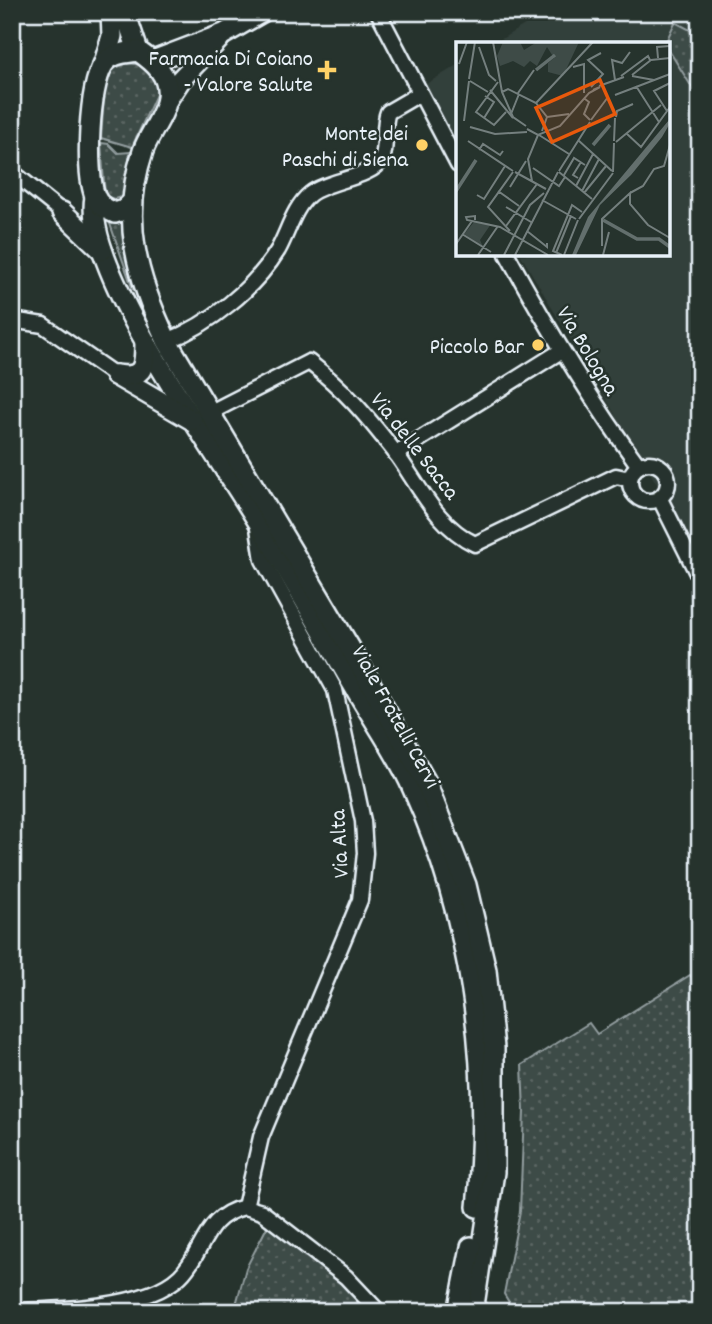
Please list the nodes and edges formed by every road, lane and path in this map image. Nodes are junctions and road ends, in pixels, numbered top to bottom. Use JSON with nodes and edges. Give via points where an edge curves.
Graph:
{"nodes":[{"id":1,"x":111,"y":12,"type":"edge"},
{"id":2,"x":125,"y":12,"type":"edge"},
{"id":3,"x":262,"y":12,"type":"edge"},
{"id":4,"x":378,"y":12,"type":"edge"},
{"id":5,"x":388,"y":12,"type":"edge"},
{"id":6,"x":224,"y":34,"type":"junction"},
{"id":7,"x":395,"y":44,"type":"junction"},
{"id":8,"x":145,"y":56,"type":"junction"},
{"id":9,"x":104,"y":64,"type":"junction"},
{"id":10,"x":419,"y":94,"type":"junction"},
{"id":11,"x":167,"y":100,"type":"junction"},
{"id":12,"x":456,"y":161,"type":"edge"},
{"id":13,"x":12,"y":172,"type":"edge"},
{"id":14,"x":94,"y":208,"type":"junction"},
{"id":15,"x":123,"y":208,"type":"junction"},
{"id":16,"x":62,"y":212,"type":"junction"},
{"id":17,"x":104,"y":252,"type":"junction"},
{"id":18,"x":508,"y":256,"type":"edge"},
{"id":19,"x":12,"y":320,"type":"edge"},
{"id":20,"x":167,"y":341,"type":"junction"},
{"id":21,"x":145,"y":343,"type":"junction"},
{"id":22,"x":561,"y":351,"type":"junction"},
{"id":23,"x":115,"y":375,"type":"junction"},
{"id":24,"x":203,"y":418,"type":"junction"},
{"id":25,"x":396,"y":454,"type":"junction"},
{"id":26,"x":639,"y":466,"type":"junction"},
{"id":27,"x":630,"y":479,"type":"junction"},
{"id":28,"x":660,"y":499,"type":"junction"},
{"id":29,"x":257,"y":520,"type":"junction"},
{"id":30,"x":700,"y":579,"type":"edge"},
{"id":31,"x":245,"y":1207,"type":"junction"},
{"id":32,"x":12,"y":1311,"type":"edge"},
{"id":33,"x":380,"y":1312,"type":"edge"},
{"id":34,"x":458,"y":1312,"type":"edge"},
{"id":35,"x":473,"y":1312,"type":"edge"}],
"edges":[{"from":1,"to":9,"type":"main road","name":"Viale Fratelli Cervi","via":[[112,36]]},
{"from":2,"to":8,"type":"main road"},
{"from":3,"to":6,"type":"main road"},
{"from":4,"to":7,"type":"street"},
{"from":5,"to":7,"type":"street"},
{"from":6,"to":8,"type":"main road"},
{"from":6,"to":11,"type":"main road","name":"Viale Fratelli Cervi"},
{"from":7,"to":10,"type":"street"},
{"from":8,"to":9,"type":"main road","via":[[116,54]]},
{"from":8,"to":11,"type":"main road","via":[[163,74]]},
{"from":9,"to":14,"type":"main road","name":"Viale Fratelli Cervi","via":[[96,84],[93,116]]},
{"from":10,"to":12,"type":"street"},
{"from":10,"to":20,"type":"street","via":[[388,111],[383,158],[376,166],[309,195],[269,264],[250,285],[220,310]]},
{"from":11,"to":15,"type":"main road","name":"Viale Fratelli Cervi"},
{"from":13,"to":16,"type":"street"},
{"from":14,"to":15,"type":"main road"},
{"from":14,"to":16,"type":"main road","via":[[80,222]]},
{"from":14,"to":17,"type":"main road","name":"Viale Fratelli Cervi"},
{"from":15,"to":20,"type":"main road","name":"Viale Fratelli Cervi","via":[[144,291]]},
{"from":16,"to":17,"type":"main road"},
{"from":17,"to":21,"type":"main road","name":"Viale Fratelli Cervi"},
{"from":18,"to":22,"type":"street","name":"Via Bologna"},
{"from":19,"to":23,"type":"street","via":[[43,325]]},
{"from":20,"to":24,"type":"main road","name":"Viale Fratelli Cervi"},
{"from":21,"to":23,"type":"main road","via":[[140,373]]},
{"from":21,"to":24,"type":"main road","name":"Viale Fratelli Cervi"},
{"from":22,"to":25,"type":"street"},
{"from":22,"to":26,"type":"street","name":"Via Bologna"},
{"from":23,"to":24,"type":"main road"},
{"from":24,"to":25,"type":"street","name":"Via delle Sacca","via":[[309,362],[345,390]]},
{"from":24,"to":29,"type":"main road","name":"Viale Fratelli Cervi"},
{"from":24,"to":35,"type":"main road","name":"Viale Fratelli Cervi","via":[[356,658],[426,782],[466,885],[486,970],[495,1048],[494,1172]]},
{"from":25,"to":27,"type":"street","name":"Via delle Sacca","via":[[425,501],[475,544],[616,476]]},
{"from":26,"to":27,"type":"street"},
{"from":26,"to":28,"type":"street","via":[[655,464],[668,474],[667,491]]},
{"from":27,"to":28,"type":"street","via":[[638,498]]},
{"from":28,"to":30,"type":"street"},
{"from":29,"to":31,"type":"street","name":"Via Alta","via":[[263,561],[335,690],[363,821],[365,853],[360,900],[261,1137]]},
{"from":29,"to":34,"type":"main road","name":"Viale Fratelli Cervi","via":[[413,788],[449,886],[480,1047],[481,1170]]},
{"from":31,"to":32,"type":"street","via":[[218,1220],[180,1276],[148,1294],[95,1307]]},
{"from":31,"to":33,"type":"street","via":[[262,1212],[346,1277]]}]}
